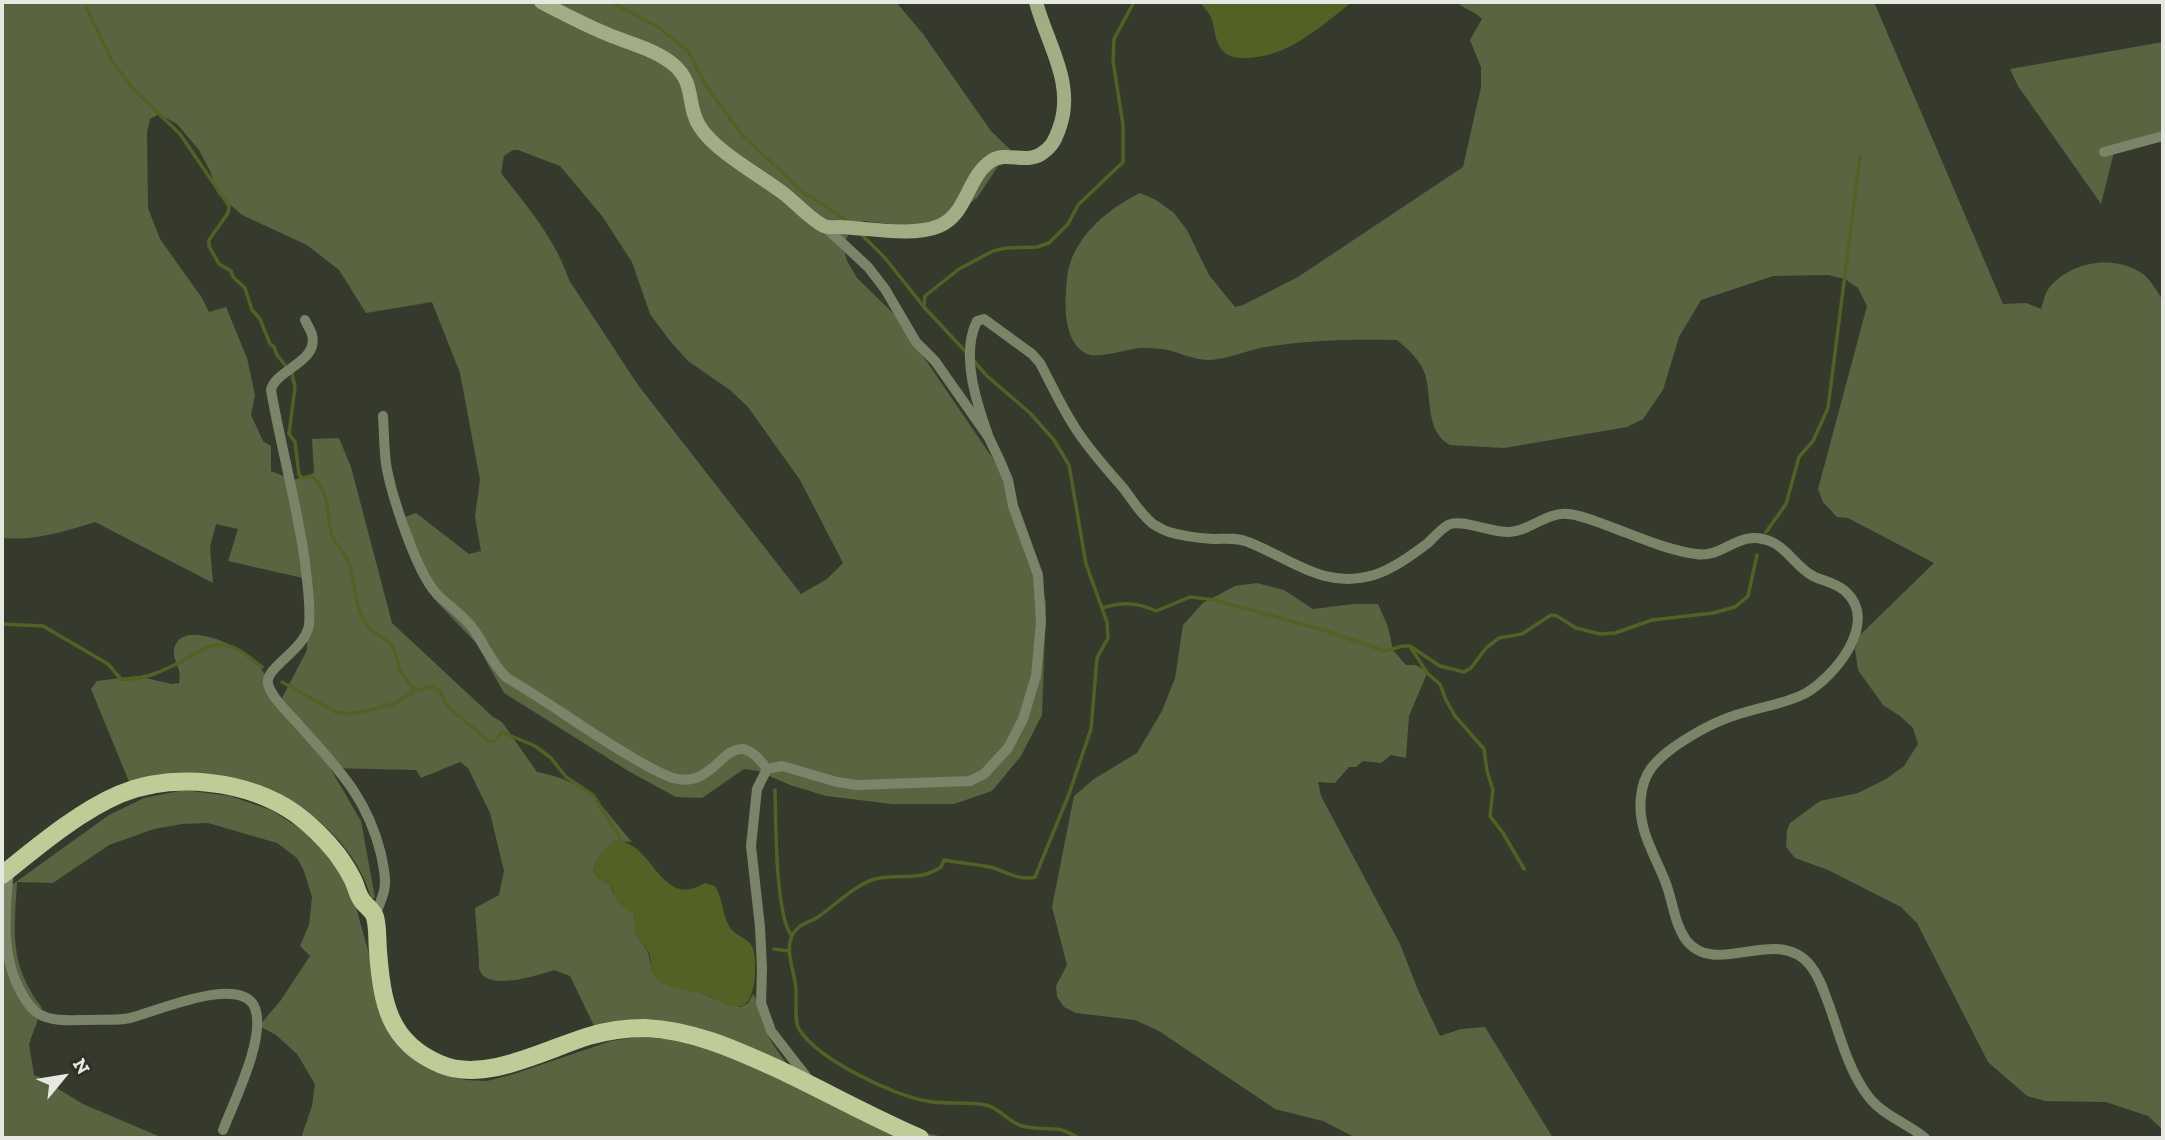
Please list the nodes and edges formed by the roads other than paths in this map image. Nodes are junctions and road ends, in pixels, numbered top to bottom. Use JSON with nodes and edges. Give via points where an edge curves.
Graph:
{"nodes":[{"id":1,"x":541,"y":2,"type":"edge"},
{"id":2,"x":1036,"y":2,"type":"edge"},
{"id":3,"x":2163,"y":136,"type":"edge"},
{"id":4,"x":2104,"y":152,"type":"dead end"},
{"id":5,"x":825,"y":227,"type":"junction"},
{"id":6,"x":305,"y":320,"type":"dead end"},
{"id":7,"x":383,"y":416,"type":"dead end"},
{"id":8,"x":989,"y":438,"type":"junction"},
{"id":9,"x":766,"y":769,"type":"junction"},
{"id":10,"x":5,"y":872,"type":"edge"},
{"id":11,"x":375,"y":916,"type":"junction"},
{"id":12,"x":813,"y":1086,"type":"junction"},
{"id":13,"x":223,"y":1130,"type":"dead end"},
{"id":14,"x":920,"y":1138,"type":"edge"},
{"id":15,"x":1925,"y":1138,"type":"edge"}],
"edges":[{"from":1,"to":5,"type":"street","via":[[677,67],[689,87],[701,130]]},
{"from":2,"to":5,"type":"street","via":[[1064,87],[1064,113],[1053,145],[1031,158],[998,157],[989,162],[957,212],[938,227]]},
{"from":3,"to":4,"type":"street"},
{"from":5,"to":8,"type":"street","via":[[868,267],[916,342],[935,361]]},
{"from":6,"to":11,"type":"street","via":[[312,335],[311,349],[271,390],[302,543],[309,626],[305,639],[267,681],[356,792],[369,817],[385,876]]},
{"from":7,"to":9,"type":"street","via":[[386,464],[422,573],[436,593],[466,619],[496,668],[600,739],[671,777],[704,776],[736,749],[757,756]]},
{"from":8,"to":9,"type":"street","via":[[1008,480],[1041,597],[1036,676],[1027,710],[1008,748],[984,774],[963,783],[857,785],[782,766]]},
{"from":8,"to":15,"type":"street","via":[[972,386],[970,362],[973,327],[984,319],[1040,363],[1076,430],[1143,515],[1170,532],[1239,539],[1322,577],[1360,578],[1412,554],[1447,525],[1516,531],[1564,513],[1691,554],[1708,556],[1739,539],[1772,542],[1810,575],[1843,588],[1855,605],[1858,630],[1835,668],[1805,693],[1714,722],[1663,755],[1649,768],[1643,783],[1640,814],[1678,924],[1691,946],[1704,955],[1719,956],[1787,951],[1809,963],[1871,1101]]},
{"from":9,"to":12,"type":"street","via":[[757,789],[751,846],[761,937],[761,1003],[771,1031]]},
{"from":10,"to":11,"type":"main road","via":[[120,794],[162,783],[219,785],[275,801],[303,820],[337,855]]},
{"from":10,"to":13,"type":"street","via":[[8,960],[24,999],[39,1014],[71,1020],[124,1019],[208,995],[239,996],[252,1003],[255,1042]]},
{"from":11,"to":12,"type":"main road","via":[[381,989],[393,1026],[414,1048],[443,1066],[478,1070],[499,1066],[590,1035],[642,1028],[709,1040]]},
{"from":12,"to":14,"type":"main road"}]}
